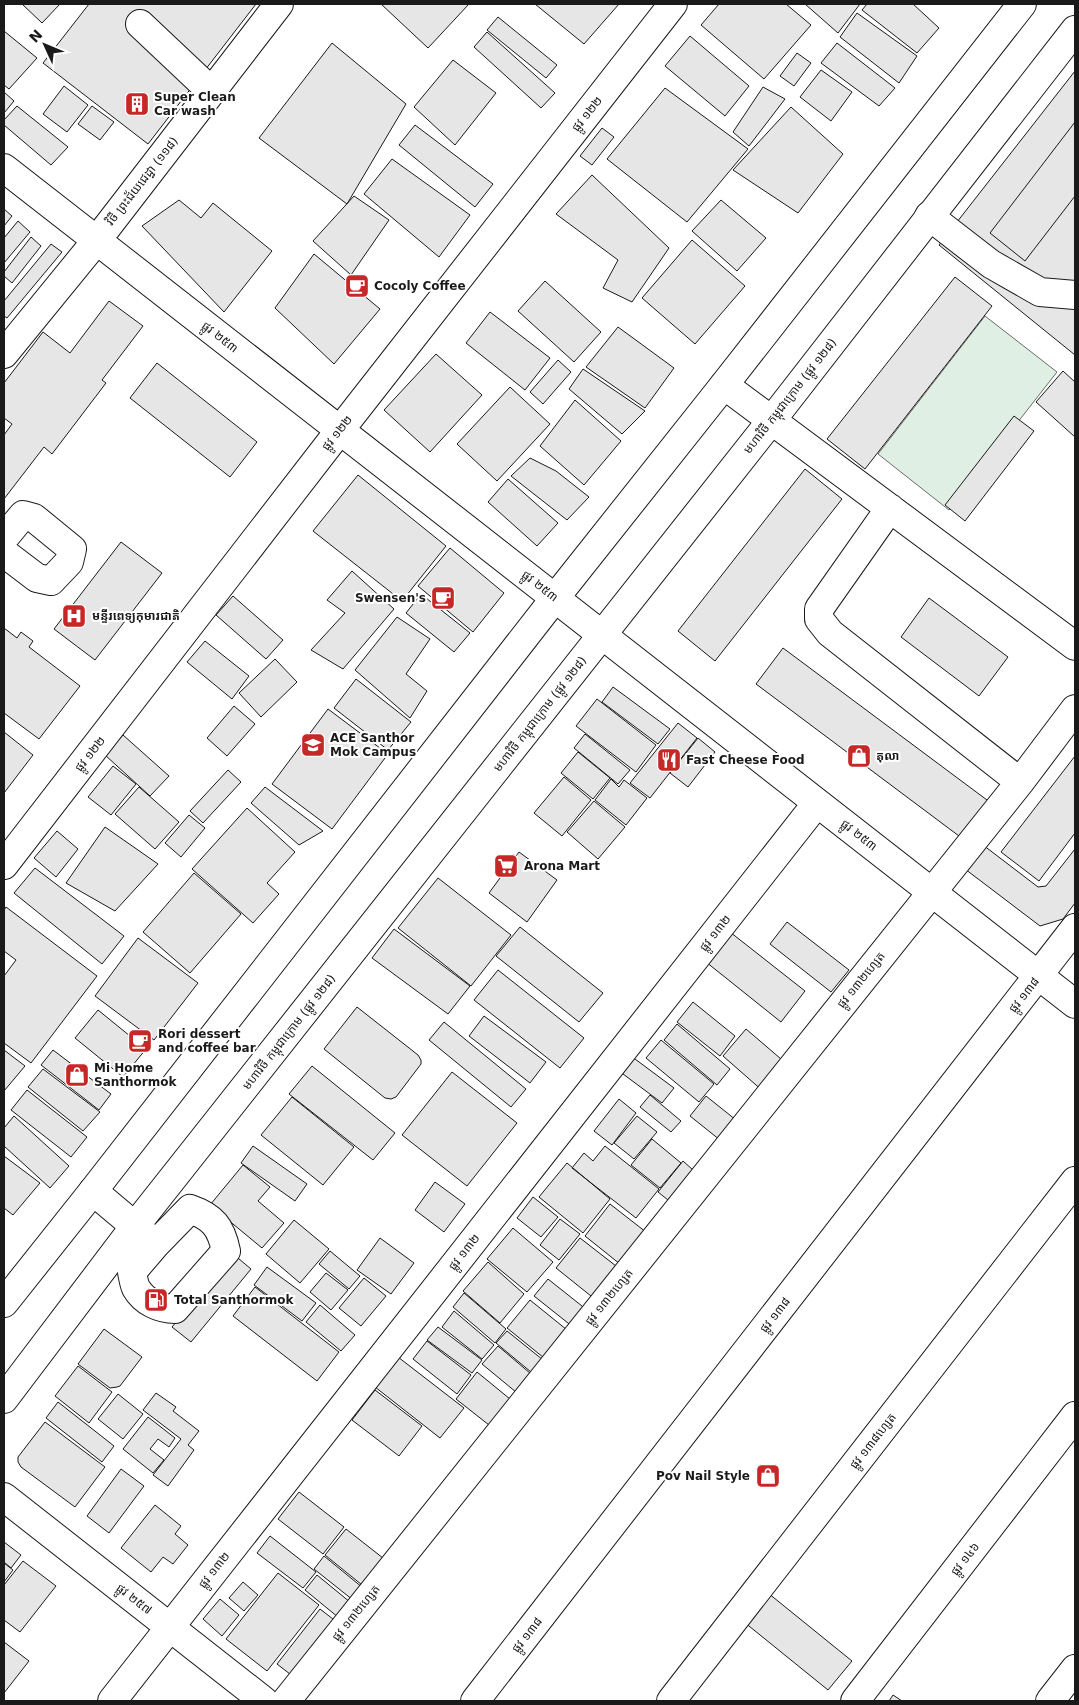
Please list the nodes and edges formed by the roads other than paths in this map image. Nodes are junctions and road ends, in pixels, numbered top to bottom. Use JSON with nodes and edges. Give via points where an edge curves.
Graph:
{"nodes":[{"id":1,"x":279,"y":4,"type":"edge"},
{"id":2,"x":674,"y":4,"type":"edge"},
{"id":3,"x":1022,"y":4,"type":"edge"},
{"id":4,"x":140,"y":24,"type":"dead end"},
{"id":5,"x":1075,"y":30,"type":"edge"},
{"id":6,"x":211,"y":91,"type":"junction"},
{"id":7,"x":4,"y":168,"type":"edge"},
{"id":8,"x":929,"y":216,"type":"junction"},
{"id":9,"x":97,"y":240,"type":"junction"},
{"id":10,"x":1075,"y":295,"type":"edge"},
{"id":11,"x":4,"y":354,"type":"edge"},
{"id":12,"x":724,"y":385,"type":"junction"},
{"id":13,"x":771,"y":421,"type":"junction"},
{"id":14,"x":340,"y":430,"type":"junction"},
{"id":15,"x":890,"y":508,"type":"junction"},
{"id":16,"x":4,"y":538,"type":"edge"},
{"id":17,"x":4,"y":553,"type":"edge"},
{"id":18,"x":555,"y":598,"type":"junction"},
{"id":19,"x":602,"y":635,"type":"junction"},
{"id":20,"x":1075,"y":646,"type":"edge"},
{"id":21,"x":1075,"y":708,"type":"edge"},
{"id":22,"x":1020,"y":782,"type":"junction"},
{"id":23,"x":817,"y":802,"type":"junction"},
{"id":24,"x":4,"y":865,"type":"edge"},
{"id":25,"x":932,"y":892,"type":"junction"},
{"id":26,"x":1075,"y":928,"type":"edge"},
{"id":27,"x":1039,"y":975,"type":"junction"},
{"id":28,"x":1075,"y":1004,"type":"edge"},
{"id":29,"x":1075,"y":1181,"type":"edge"},
{"id":30,"x":93,"y":1191,"type":"junction"},
{"id":31,"x":135,"y":1226,"type":"junction"},
{"id":32,"x":156,"y":1244,"type":"dead end"},
{"id":33,"x":4,"y":1303,"type":"edge"},
{"id":34,"x":4,"y":1398,"type":"edge"},
{"id":35,"x":1075,"y":1416,"type":"edge"},
{"id":36,"x":4,"y":1497,"type":"edge"},
{"id":37,"x":169,"y":1627,"type":"junction"},
{"id":38,"x":1075,"y":1669,"type":"edge"},
{"id":39,"x":112,"y":1701,"type":"edge"},
{"id":40,"x":264,"y":1701,"type":"edge"},
{"id":41,"x":286,"y":1701,"type":"edge"},
{"id":42,"x":475,"y":1701,"type":"edge"},
{"id":43,"x":672,"y":1701,"type":"edge"},
{"id":44,"x":854,"y":1701,"type":"edge"},
{"id":45,"x":1050,"y":1701,"type":"edge"}],
"edges":[{"from":1,"to":6,"type":"street","name":"វិថី ព្រះជ័យជេដ្ធា (១១៨)"},
{"from":2,"to":14,"type":"street","name":"ផ្លូវ ១២២"},
{"from":3,"to":12,"type":"street"},
{"from":4,"to":6,"type":"street"},
{"from":5,"to":8,"type":"street","name":"មហាវិថី កម្ពុជាក្រោម (ផ្លូវ ១២៨)"},
{"from":6,"to":9,"type":"street","name":"វិថី ព្រះជ័យជេដ្ធា (១១៨)"},
{"from":7,"to":9,"type":"street","name":"ផ្លូវ ២៥៣"},
{"from":8,"to":10,"type":"street","via":[[991,264],[1040,292]]},
{"from":8,"to":13,"type":"street","name":"មហាវិថី កម្ពុជាក្រោម (ផ្លូវ ១២៨)"},
{"from":9,"to":11,"type":"street","name":"វិថី ព្រះជ័យជេដ្ធា (១១៨)"},
{"from":9,"to":14,"type":"street","name":"ផ្លូវ ២៥៣"},
{"from":12,"to":13,"type":"street"},
{"from":12,"to":18,"type":"street"},
{"from":13,"to":15,"type":"street"},
{"from":13,"to":19,"type":"street","name":"មហាវិថី កម្ពុជាក្រោម (ផ្លូវ ១២៨)"},
{"from":14,"to":18,"type":"street","name":"ផ្លូវ ២៥៣"},
{"from":14,"to":24,"type":"street","name":"ផ្លូវ ១២២"},
{"from":15,"to":20,"type":"street"},
{"from":15,"to":22,"type":"street","via":[[819,609],[819,619],[830,633]]},
{"from":16,"to":17,"type":"street","via":[[23,515],[34,518],[72,549],[69,562],[52,581],[37,578]]},
{"from":18,"to":19,"type":"street","name":"ផ្លូវ ២៥៣"},
{"from":18,"to":30,"type":"street"},
{"from":19,"to":23,"type":"street","name":"ផ្លូវ ២៥៣"},
{"from":19,"to":31,"type":"street","name":"មហាវិថី កម្ពុជាក្រោម (ផ្លូវ ១២៨)"},
{"from":21,"to":22,"type":"street","name":"ផ្លូវ ១៣២ហ្សេត"},
{"from":22,"to":25,"type":"street","name":"ផ្លូវ ១៣២ហ្សេត"},
{"from":23,"to":25,"type":"street","name":"ផ្លូវ ២៥៣"},
{"from":23,"to":37,"type":"street","name":"ផ្លូវ ១៣២"},
{"from":25,"to":27,"type":"street","name":"ផ្លូវ ២៥៣"},
{"from":25,"to":41,"type":"street","name":"ផ្លូវ ១៣២ហ្សេត"},
{"from":26,"to":27,"type":"street","name":"ផ្លូវ ១៣៨"},
{"from":27,"to":28,"type":"street","name":"ផ្លូវ ២៥៣"},
{"from":27,"to":42,"type":"street","name":"ផ្លូវ ១៣៨"},
{"from":29,"to":43,"type":"street","name":"ផ្លូវ ១៣៨ហ្សេត"},
{"from":30,"to":31,"type":"street"},
{"from":30,"to":33,"type":"street"},
{"from":31,"to":32,"type":"street"},
{"from":31,"to":34,"type":"street","name":"មហាវិថី កម្ពុជាក្រោម (ផ្លូវ ១២៨)"},
{"from":35,"to":44,"type":"street","name":"ផ្លូវ ១៤៦"},
{"from":36,"to":37,"type":"street","name":"ផ្លូវ ២៥៧"},
{"from":37,"to":39,"type":"street","name":"ផ្លូវ ១៣២"},
{"from":37,"to":40,"type":"street","name":"ផ្លូវ ២៥៧"},
{"from":38,"to":45,"type":"street"}]}
